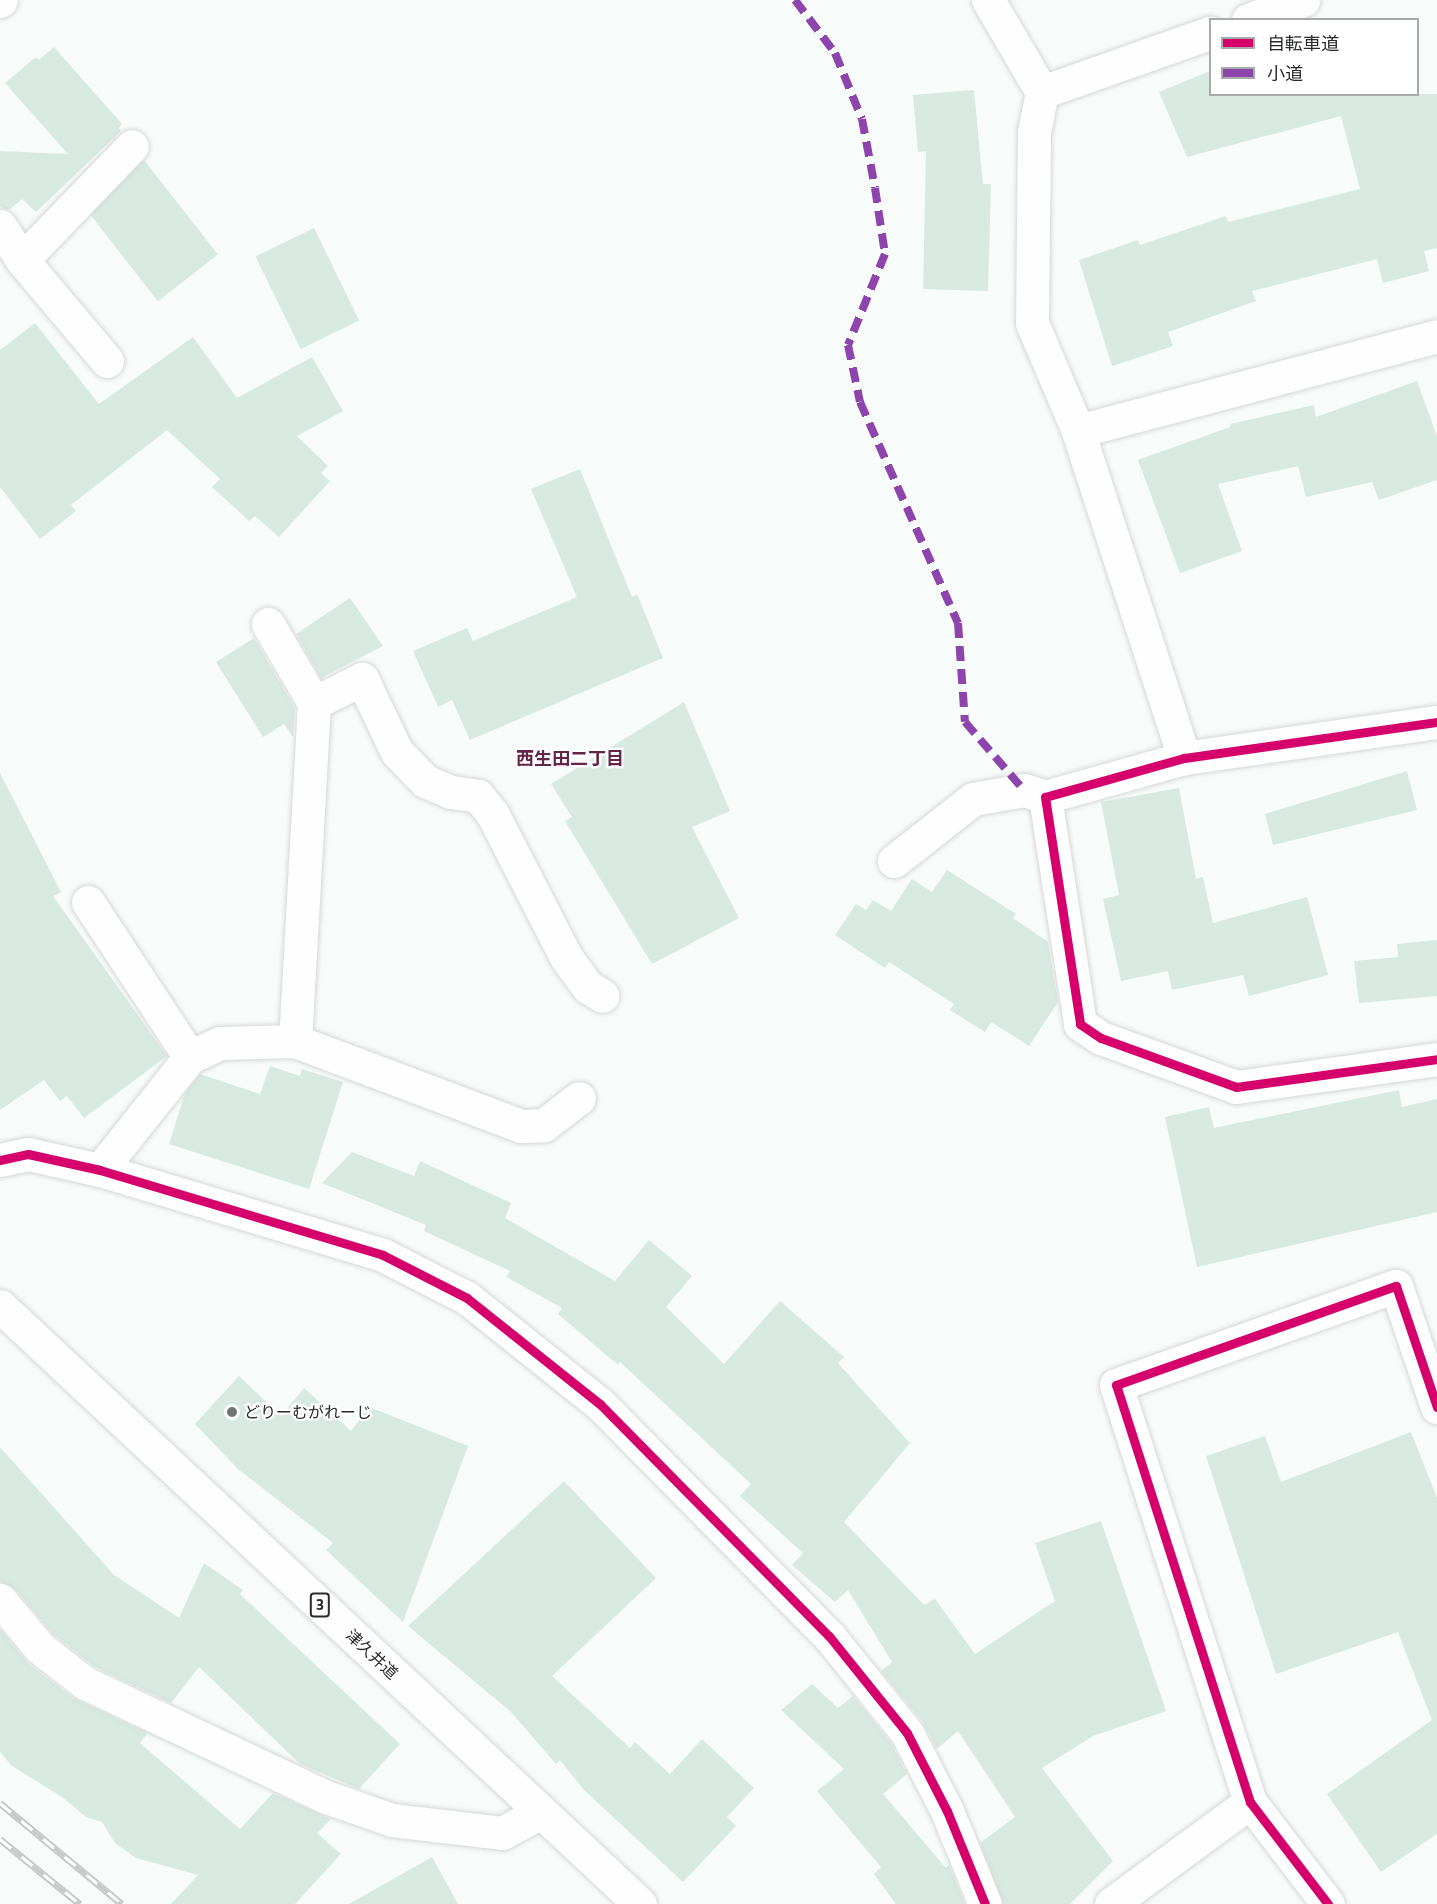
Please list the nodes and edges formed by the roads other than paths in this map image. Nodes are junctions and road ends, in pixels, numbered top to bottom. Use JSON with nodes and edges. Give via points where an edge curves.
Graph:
{"nodes":[{"id":1,"x":988,"y":0,"type":"edge"},
{"id":2,"x":1303,"y":0,"type":"edge"},
{"id":3,"x":1254,"y":18,"type":"edge"},
{"id":4,"x":1209,"y":33,"type":"edge"},
{"id":5,"x":1042,"y":92,"type":"junction"},
{"id":6,"x":132,"y":146,"type":"dead end"},
{"id":7,"x":0,"y":226,"type":"edge"},
{"id":8,"x":22,"y":260,"type":"junction"},
{"id":9,"x":1437,"y":336,"type":"edge"},
{"id":10,"x":107,"y":361,"type":"dead end"},
{"id":11,"x":1078,"y":431,"type":"junction"},
{"id":12,"x":268,"y":624,"type":"dead end"},
{"id":13,"x":314,"y":703,"type":"junction"},
{"id":14,"x":1437,"y":722,"type":"edge"},
{"id":15,"x":1184,"y":758,"type":"junction"},
{"id":16,"x":1045,"y":797,"type":"junction"},
{"id":17,"x":894,"y":861,"type":"dead end"},
{"id":18,"x":88,"y":902,"type":"dead end"},
{"id":19,"x":603,"y":996,"type":"dead end"},
{"id":20,"x":295,"y":1041,"type":"junction"},
{"id":21,"x":190,"y":1057,"type":"junction"},
{"id":22,"x":1437,"y":1059,"type":"edge"},
{"id":23,"x":579,"y":1098,"type":"dead end"},
{"id":24,"x":0,"y":1160,"type":"edge"},
{"id":25,"x":100,"y":1170,"type":"junction"},
{"id":26,"x":0,"y":1305,"type":"edge"},
{"id":27,"x":1437,"y":1407,"type":"edge"},
{"id":28,"x":0,"y":1600,"type":"edge"},
{"id":29,"x":1250,"y":1802,"type":"junction"},
{"id":30,"x":541,"y":1812,"type":"junction"},
{"id":31,"x":640,"y":1904,"type":"edge"},
{"id":32,"x":986,"y":1904,"type":"edge"},
{"id":33,"x":1111,"y":1904,"type":"edge"},
{"id":34,"x":1328,"y":1904,"type":"edge"}],
"edges":[{"from":1,"to":5,"type":"street"},
{"from":2,"to":3,"type":"street"},
{"from":4,"to":5,"type":"street"},
{"from":5,"to":11,"type":"street","via":[[1034,132],[1032,322]]},
{"from":6,"to":8,"type":"street"},
{"from":7,"to":8,"type":"street"},
{"from":8,"to":10,"type":"street"},
{"from":9,"to":11,"type":"street"},
{"from":11,"to":15,"type":"street"},
{"from":12,"to":13,"type":"street"},
{"from":13,"to":19,"type":"street","via":[[362,679],[397,752],[425,781],[451,792],[478,796],[492,813],[566,957],[588,987]]},
{"from":13,"to":20,"type":"street"},
{"from":14,"to":15,"type":"street"},
{"from":15,"to":16,"type":"street"},
{"from":16,"to":17,"type":"street","via":[[1024,790],[973,798]]},
{"from":16,"to":22,"type":"street","via":[[1080,1024],[1101,1038],[1236,1087]]},
{"from":18,"to":21,"type":"street"},
{"from":20,"to":21,"type":"street","via":[[220,1043]]},
{"from":20,"to":23,"type":"street","via":[[521,1126],[544,1125]]},
{"from":21,"to":25,"type":"street"},
{"from":24,"to":25,"type":"street","via":[[28,1154]]},
{"from":25,"to":32,"type":"street","via":[[383,1255],[466,1298],[600,1404],[829,1636],[907,1733],[947,1811]]},
{"from":26,"to":30,"type":"street","name":"津久井道","number":"3"},
{"from":27,"to":29,"type":"street","via":[[1396,1286],[1116,1385]]},
{"from":28,"to":30,"type":"street","via":[[40,1648],[85,1683],[326,1797],[392,1820],[502,1833]]},
{"from":29,"to":33,"type":"street"},
{"from":29,"to":34,"type":"street"},
{"from":30,"to":31,"type":"street","name":"津久井道","number":"3"}]}
